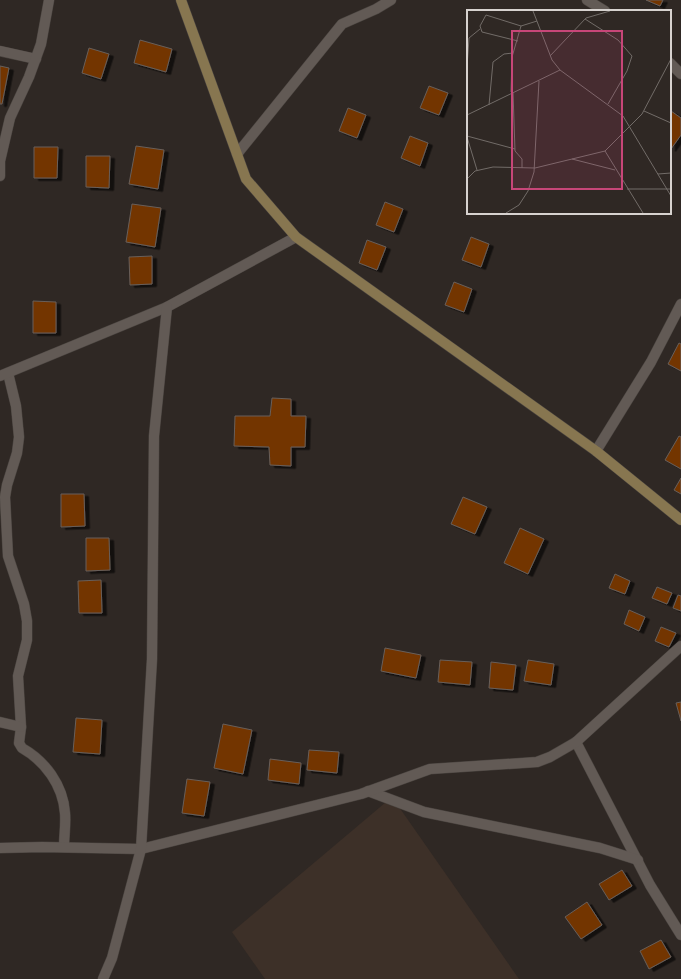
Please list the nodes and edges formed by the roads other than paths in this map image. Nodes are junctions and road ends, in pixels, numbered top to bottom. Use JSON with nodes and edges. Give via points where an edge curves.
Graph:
{"nodes":[{"id":1,"x":49,"y":0,"type":"edge"},
{"id":2,"x":182,"y":0,"type":"edge"},
{"id":3,"x":391,"y":0,"type":"edge"},
{"id":4,"x":587,"y":0,"type":"edge"},
{"id":5,"x":602,"y":10,"type":"edge"},
{"id":6,"x":0,"y":51,"type":"edge"},
{"id":7,"x":36,"y":59,"type":"junction"},
{"id":8,"x":671,"y":64,"type":"edge"},
{"id":9,"x":681,"y":74,"type":"edge"},
{"id":10,"x":3,"y":135,"type":"edge"},
{"id":11,"x":237,"y":154,"type":"junction"},
{"id":12,"x":0,"y":176,"type":"edge"},
{"id":13,"x":296,"y":237,"type":"junction"},
{"id":14,"x":681,"y":304,"type":"edge"},
{"id":15,"x":167,"y":307,"type":"junction"},
{"id":16,"x":4,"y":375,"type":"edge"},
{"id":17,"x":596,"y":451,"type":"junction"},
{"id":18,"x":681,"y":520,"type":"edge"},
{"id":19,"x":681,"y":646,"type":"edge"},
{"id":20,"x":0,"y":722,"type":"edge"},
{"id":21,"x":20,"y":727,"type":"junction"},
{"id":22,"x":576,"y":742,"type":"junction"},
{"id":23,"x":368,"y":791,"type":"junction"},
{"id":24,"x":64,"y":847,"type":"junction"},
{"id":25,"x":0,"y":848,"type":"edge"},
{"id":26,"x":141,"y":849,"type":"junction"},
{"id":27,"x":638,"y":860,"type":"junction"},
{"id":28,"x":681,"y":935,"type":"edge"},
{"id":29,"x":103,"y":979,"type":"edge"}],
"edges":[{"from":1,"to":7,"type":"street"},
{"from":2,"to":11,"type":"street"},
{"from":3,"to":11,"type":"street","via":[[342,24]]},
{"from":4,"to":5,"type":"street"},
{"from":6,"to":7,"type":"street"},
{"from":7,"to":10,"type":"street"},
{"from":8,"to":9,"type":"street"},
{"from":10,"to":12,"type":"street"},
{"from":11,"to":13,"type":"street","via":[[246,179]]},
{"from":13,"to":15,"type":"street"},
{"from":13,"to":17,"type":"street"},
{"from":14,"to":17,"type":"street","via":[[651,362]]},
{"from":15,"to":16,"type":"street"},
{"from":15,"to":26,"type":"street","via":[[154,436],[152,659]]},
{"from":16,"to":21,"type":"street","via":[[16,406],[19,437],[5,497],[8,556],[27,621],[27,640],[18,676]]},
{"from":17,"to":18,"type":"street"},
{"from":19,"to":22,"type":"street"},
{"from":20,"to":21,"type":"street"},
{"from":21,"to":24,"type":"street","via":[[19,743],[22,748],[47,768],[60,790],[65,812]]},
{"from":22,"to":23,"type":"street","via":[[537,762],[430,769]]},
{"from":22,"to":27,"type":"street"},
{"from":23,"to":26,"type":"street"},
{"from":23,"to":27,"type":"street","via":[[424,812],[600,848]]},
{"from":24,"to":25,"type":"street"},
{"from":24,"to":26,"type":"street"},
{"from":26,"to":29,"type":"street","via":[[112,958]]},
{"from":27,"to":28,"type":"street","via":[[650,885]]}]}
